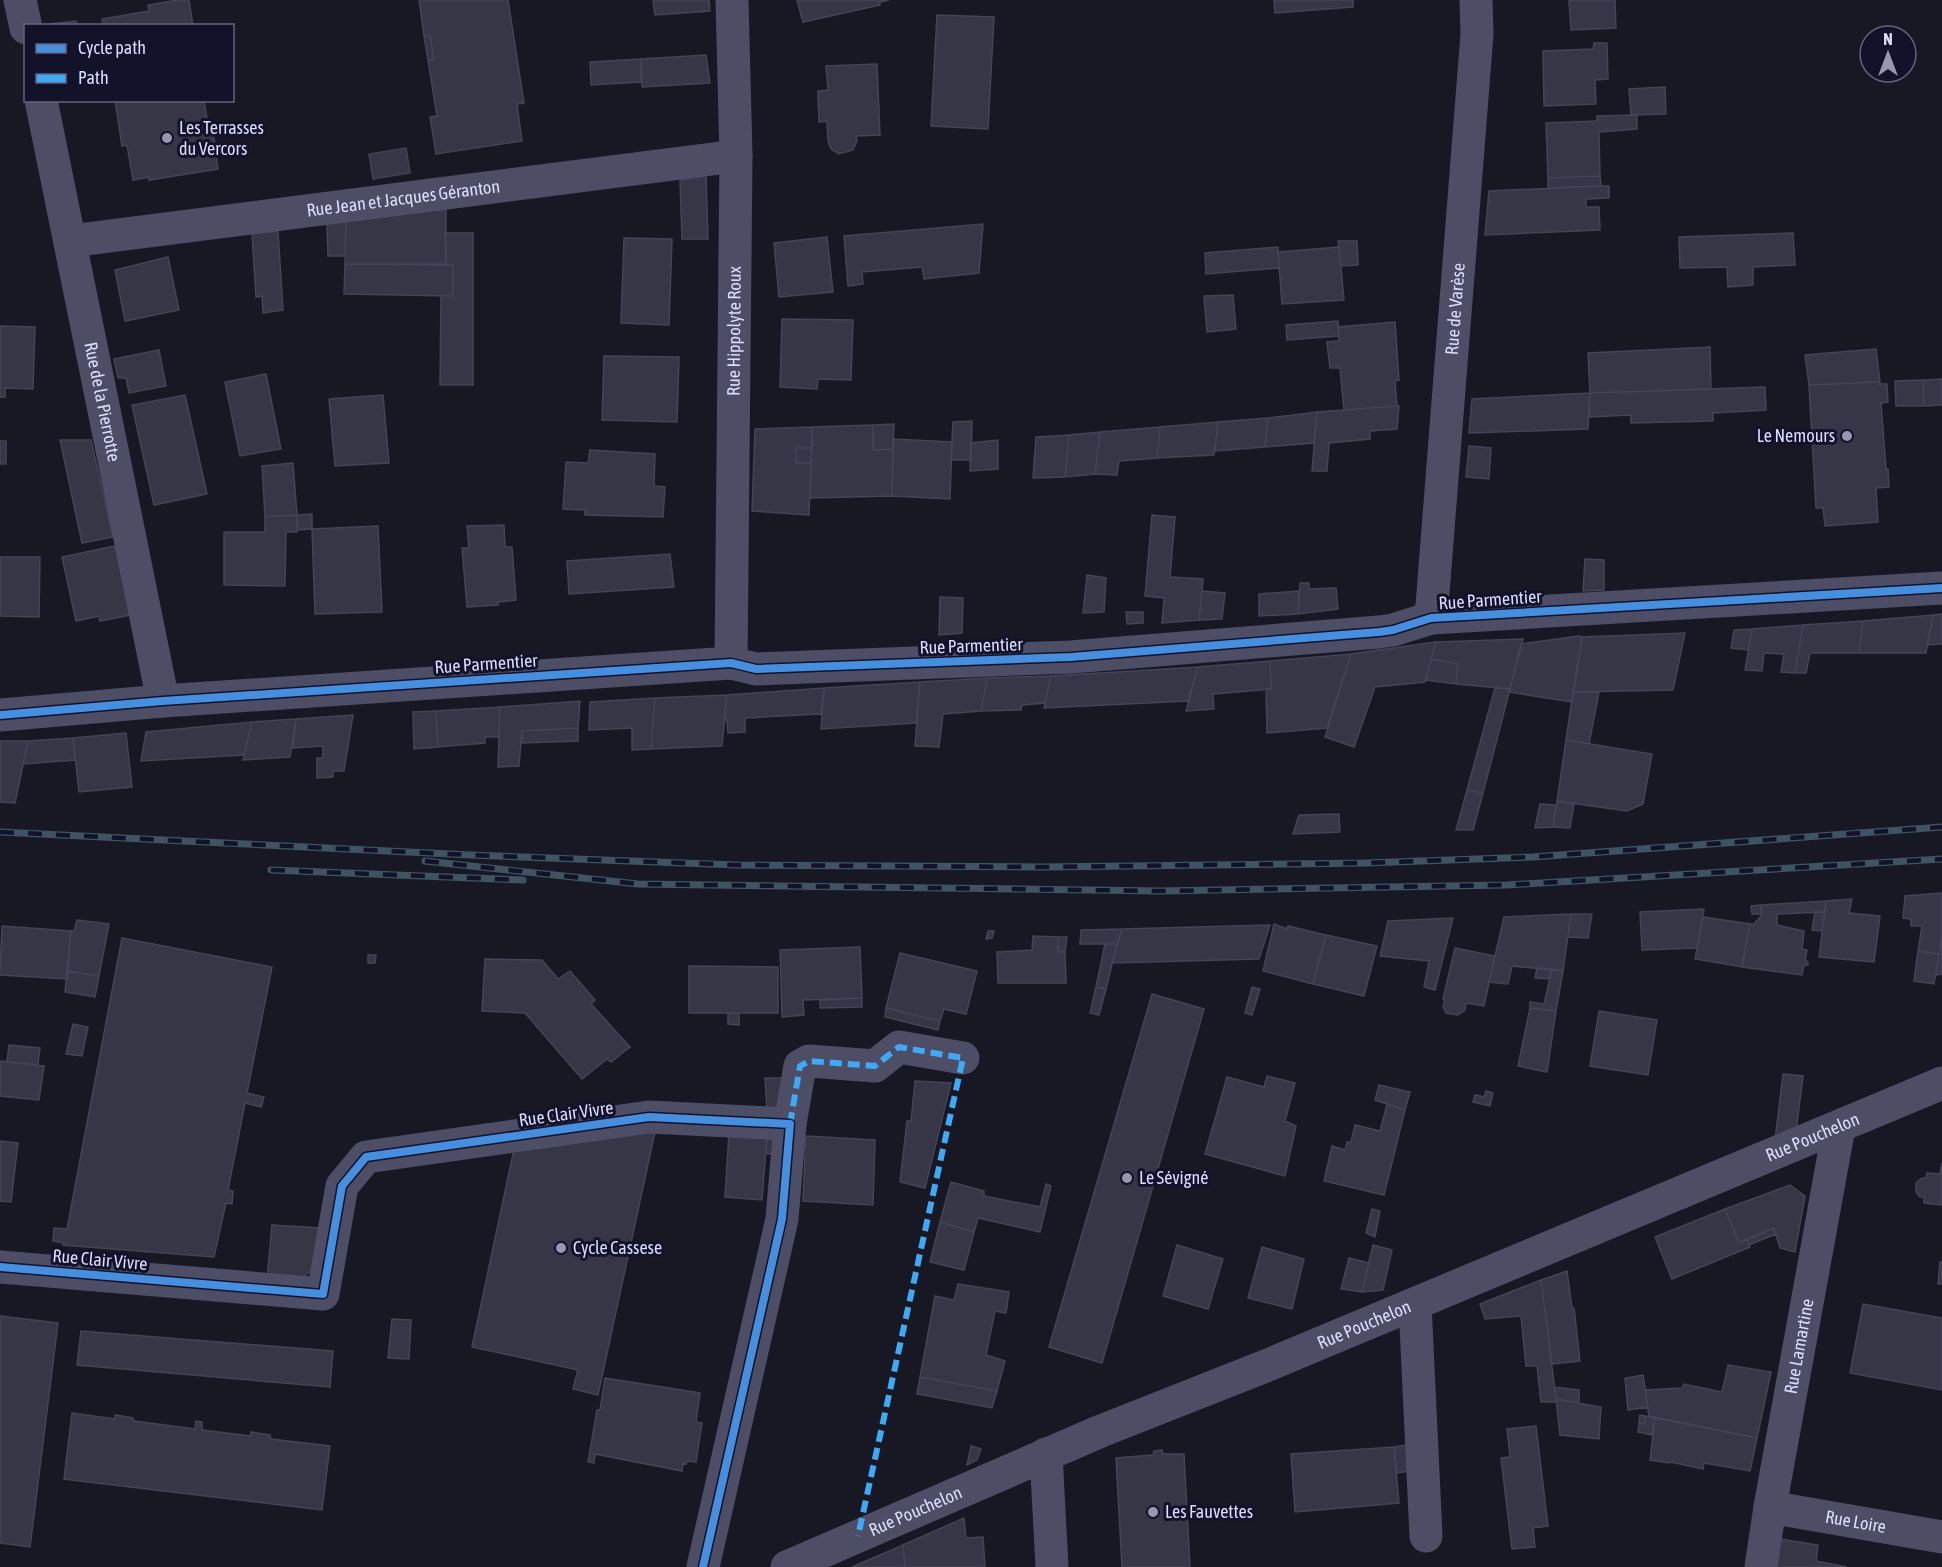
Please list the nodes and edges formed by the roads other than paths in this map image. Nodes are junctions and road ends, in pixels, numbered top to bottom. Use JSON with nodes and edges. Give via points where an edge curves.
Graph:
{"nodes":[{"id":1,"x":20,"y":0,"type":"edge"},
{"id":2,"x":732,"y":0,"type":"edge"},
{"id":3,"x":1476,"y":0,"type":"edge"},
{"id":4,"x":25,"y":24,"type":"edge"},
{"id":5,"x":40,"y":102,"type":"edge"},
{"id":6,"x":736,"y":156,"type":"junction"},
{"id":7,"x":70,"y":241,"type":"junction"},
{"id":8,"x":1942,"y":588,"type":"edge"},
{"id":9,"x":1431,"y":618,"type":"junction"},
{"id":10,"x":731,"y":663,"type":"junction"},
{"id":11,"x":163,"y":701,"type":"junction"},
{"id":12,"x":0,"y":715,"type":"edge"},
{"id":13,"x":963,"y":1058,"type":"dead end"},
{"id":14,"x":1942,"y":1083,"type":"edge"},
{"id":15,"x":790,"y":1124,"type":"junction"},
{"id":16,"x":1839,"y":1127,"type":"junction"},
{"id":17,"x":0,"y":1267,"type":"edge"},
{"id":18,"x":1415,"y":1304,"type":"junction"},
{"id":19,"x":1046,"y":1454,"type":"junction"},
{"id":20,"x":1770,"y":1507,"type":"junction"},
{"id":21,"x":1426,"y":1536,"type":"dead end"},
{"id":22,"x":1942,"y":1537,"type":"edge"},
{"id":23,"x":703,"y":1567,"type":"edge"},
{"id":24,"x":787,"y":1567,"type":"edge"},
{"id":25,"x":1053,"y":1567,"type":"edge"},
{"id":26,"x":1761,"y":1567,"type":"edge"}],
"edges":[{"from":1,"to":4,"type":"street"},
{"from":2,"to":6,"type":"street","name":"Rue Hippolyte Roux"},
{"from":3,"to":9,"type":"street","name":"Rue de Varèse","via":[[1477,34]]},
{"from":5,"to":7,"type":"street","name":"Rue de la Pierrotte"},
{"from":6,"to":7,"type":"street","name":"Rue Jean et Jacques Géranton"},
{"from":6,"to":10,"type":"street","name":"Rue Hippolyte Roux"},
{"from":7,"to":11,"type":"street","name":"Rue de la Pierrotte"},
{"from":8,"to":9,"type":"street","name":"Rue Parmentier"},
{"from":9,"to":10,"type":"street","name":"Rue Parmentier","via":[[1379,632],[1071,657],[756,669]]},
{"from":10,"to":11,"type":"street","name":"Rue Parmentier"},
{"from":11,"to":12,"type":"street","name":"Rue Parmentier"},
{"from":13,"to":15,"type":"street","via":[[898,1047],[875,1066],[809,1061],[800,1066]]},
{"from":14,"to":16,"type":"street","name":"Rue Pouchelon"},
{"from":15,"to":17,"type":"street","name":"Rue Clair Vivre","via":[[649,1118],[366,1157],[342,1186],[323,1294]]},
{"from":15,"to":23,"type":"street","via":[[782,1219]]},
{"from":16,"to":18,"type":"street","name":"Rue Pouchelon"},
{"from":16,"to":20,"type":"street","name":"Rue Lamartine"},
{"from":18,"to":19,"type":"street","name":"Rue Pouchelon"},
{"from":18,"to":21,"type":"street"},
{"from":19,"to":24,"type":"street","name":"Rue Pouchelon"},
{"from":19,"to":25,"type":"street"},
{"from":20,"to":22,"type":"street","name":"Rue Loire"},
{"from":20,"to":26,"type":"street","name":"Rue Lamartine"}]}
